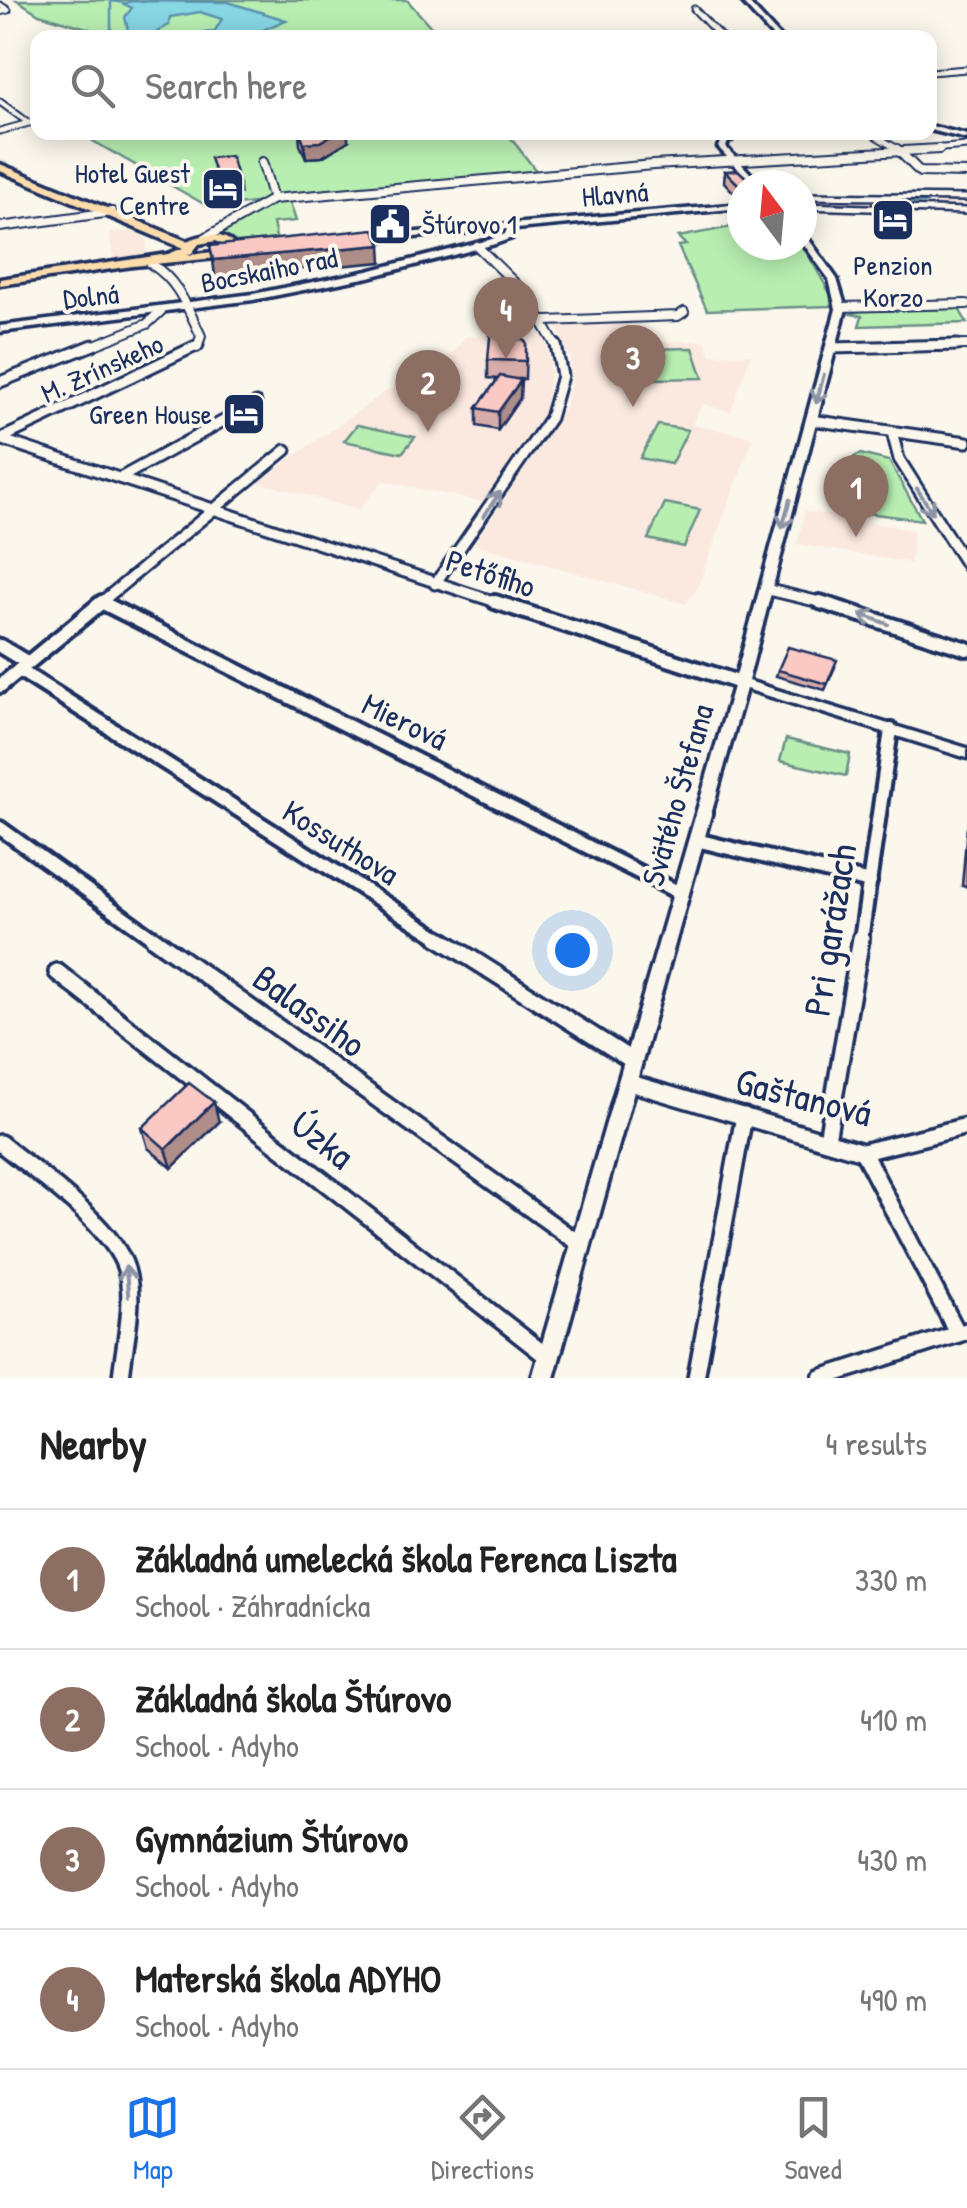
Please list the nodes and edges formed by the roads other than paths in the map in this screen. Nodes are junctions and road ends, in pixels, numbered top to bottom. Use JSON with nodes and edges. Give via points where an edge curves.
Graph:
{"nodes":[{"id":1,"x":742,"y":0,"type":"edge"},
{"id":2,"x":0,"y":5,"type":"edge"},
{"id":3,"x":694,"y":9,"type":"dead end"},
{"id":4,"x":0,"y":12,"type":"edge"},
{"id":5,"x":714,"y":30,"type":"edge"},
{"id":6,"x":770,"y":30,"type":"edge"},
{"id":7,"x":967,"y":70,"type":"edge"},
{"id":8,"x":937,"y":72,"type":"edge"},
{"id":9,"x":0,"y":102,"type":"edge"},
{"id":10,"x":937,"y":130,"type":"edge"},
{"id":11,"x":0,"y":131,"type":"edge"},
{"id":12,"x":967,"y":136,"type":"edge"},
{"id":13,"x":729,"y":140,"type":"edge"},
{"id":14,"x":882,"y":140,"type":"edge"},
{"id":15,"x":967,"y":146,"type":"edge"},
{"id":16,"x":904,"y":153,"type":"junction"},
{"id":17,"x":733,"y":159,"type":"junction"},
{"id":18,"x":262,"y":162,"type":"dead end"},
{"id":19,"x":0,"y":167,"type":"edge"},
{"id":20,"x":744,"y":170,"type":"edge"},
{"id":21,"x":967,"y":172,"type":"edge"},
{"id":22,"x":817,"y":196,"type":"edge"},
{"id":23,"x":967,"y":198,"type":"edge"},
{"id":24,"x":272,"y":199,"type":"junction"},
{"id":25,"x":727,"y":205,"type":"edge"},
{"id":26,"x":817,"y":206,"type":"edge"},
{"id":27,"x":967,"y":211,"type":"edge"},
{"id":28,"x":112,"y":212,"type":"junction"},
{"id":29,"x":0,"y":226,"type":"edge"},
{"id":30,"x":512,"y":226,"type":"junction"},
{"id":31,"x":156,"y":230,"type":"junction"},
{"id":32,"x":172,"y":238,"type":"junction"},
{"id":33,"x":202,"y":239,"type":"junction"},
{"id":34,"x":348,"y":242,"type":"edge"},
{"id":35,"x":229,"y":244,"type":"junction"},
{"id":36,"x":476,"y":246,"type":"junction"},
{"id":37,"x":192,"y":251,"type":"junction"},
{"id":38,"x":817,"y":258,"type":"edge"},
{"id":39,"x":176,"y":261,"type":"junction"},
{"id":40,"x":154,"y":262,"type":"junction"},
{"id":41,"x":166,"y":272,"type":"junction"},
{"id":42,"x":0,"y":282,"type":"edge"},
{"id":43,"x":967,"y":304,"type":"edge"},
{"id":44,"x":842,"y":307,"type":"junction"},
{"id":45,"x":186,"y":308,"type":"junction"},
{"id":46,"x":161,"y":311,"type":"junction"},
{"id":47,"x":684,"y":312,"type":"dead end"},
{"id":48,"x":546,"y":322,"type":"junction"},
{"id":49,"x":0,"y":329,"type":"edge"},
{"id":50,"x":967,"y":344,"type":"edge"},
{"id":51,"x":831,"y":348,"type":"junction"},
{"id":52,"x":0,"y":382,"type":"edge"},
{"id":53,"x":256,"y":403,"type":"dead end"},
{"id":54,"x":812,"y":420,"type":"junction"},
{"id":55,"x":892,"y":432,"type":"junction"},
{"id":56,"x":0,"y":439,"type":"edge"},
{"id":57,"x":967,"y":442,"type":"edge"},
{"id":58,"x":286,"y":450,"type":"dead end"},
{"id":59,"x":120,"y":478,"type":"junction"},
{"id":60,"x":213,"y":510,"type":"junction"},
{"id":61,"x":967,"y":566,"type":"edge"},
{"id":62,"x":435,"y":584,"type":"junction"},
{"id":63,"x":766,"y":589,"type":"junction"},
{"id":64,"x":103,"y":603,"type":"junction"},
{"id":65,"x":0,"y":646,"type":"edge"},
{"id":66,"x":967,"y":648,"type":"edge"},
{"id":67,"x":23,"y":667,"type":"junction"},
{"id":68,"x":741,"y":683,"type":"junction"},
{"id":69,"x":0,"y":686,"type":"edge"},
{"id":70,"x":891,"y":730,"type":"junction"},
{"id":71,"x":967,"y":753,"type":"edge"},
{"id":72,"x":0,"y":828,"type":"edge"},
{"id":73,"x":696,"y":840,"type":"junction"},
{"id":74,"x":870,"y":882,"type":"junction"},
{"id":75,"x":680,"y":893,"type":"junction"},
{"id":76,"x":57,"y":972,"type":"dead end"},
{"id":77,"x":630,"y":1072,"type":"junction"},
{"id":78,"x":744,"y":1116,"type":"junction"},
{"id":79,"x":967,"y":1126,"type":"edge"},
{"id":80,"x":827,"y":1140,"type":"junction"},
{"id":81,"x":0,"y":1144,"type":"edge"},
{"id":82,"x":863,"y":1152,"type":"junction"},
{"id":83,"x":581,"y":1246,"type":"junction"},
{"id":84,"x":963,"y":1332,"type":"edge"},
{"id":85,"x":546,"y":1368,"type":"edge"},
{"id":86,"x":120,"y":1378,"type":"edge"},
{"id":87,"x":696,"y":1378,"type":"edge"},
{"id":88,"x":821,"y":1378,"type":"edge"}],
"edges":[{"from":1,"to":6,"type":"street"},
{"from":2,"to":4,"type":"street","via":[[8,10]]},
{"from":3,"to":5,"type":"street"},
{"from":7,"to":8,"type":"street"},
{"from":9,"to":11,"type":"street","via":[[29,124]]},
{"from":10,"to":12,"type":"street"},
{"from":13,"to":17,"type":"street","via":[[722,144]]},
{"from":14,"to":16,"type":"street"},
{"from":15,"to":16,"type":"street"},
{"from":16,"to":17,"type":"street"},
{"from":16,"to":21,"type":"street","via":[[920,172]]},
{"from":17,"to":20,"type":"street"},
{"from":17,"to":24,"type":"street"},
{"from":18,"to":24,"type":"street"},
{"from":19,"to":28,"type":"main road"},
{"from":22,"to":23,"type":"street"},
{"from":24,"to":35,"type":"street"},
{"from":25,"to":30,"type":"street","name":"Hlavná"},
{"from":26,"to":27,"type":"street"},
{"from":28,"to":29,"type":"street"},
{"from":28,"to":31,"type":"main road"},
{"from":30,"to":34,"type":"street","name":"Hlavná"},
{"from":30,"to":36,"type":"street","name":"Hlavná","via":[[509,236]]},
{"from":31,"to":32,"type":"main road"},
{"from":31,"to":33,"type":"main road"},
{"from":32,"to":37,"type":"main road"},
{"from":32,"to":40,"type":"main road","via":[[174,249]]},
{"from":33,"to":35,"type":"main road"},
{"from":33,"to":37,"type":"main road"},
{"from":35,"to":37,"type":"main road"},
{"from":36,"to":45,"type":"street","name":"Bocskaiho rad"},
{"from":36,"to":48,"type":"street"},
{"from":37,"to":39,"type":"main road"},
{"from":37,"to":40,"type":"main road"},
{"from":38,"to":44,"type":"street"},
{"from":39,"to":40,"type":"main road"},
{"from":39,"to":41,"type":"street"},
{"from":40,"to":41,"type":"street"},
{"from":40,"to":42,"type":"main road"},
{"from":41,"to":45,"type":"street","name":"M. Zrínskeho"},
{"from":43,"to":44,"type":"street"},
{"from":44,"to":51,"type":"street","name":"Svätého Štefana"},
{"from":45,"to":46,"type":"street","name":"Dolná"},
{"from":45,"to":56,"type":"street","name":"M. Zrínskeho","via":[[201,336],[195,350]]},
{"from":46,"to":49,"type":"street","name":"Dolná"},
{"from":46,"to":52,"type":"street","via":[[146,324]]},
{"from":47,"to":48,"type":"street"},
{"from":62,"to":48,"type":"street","one_way":true,"via":[[560,396],[562,366]]},
{"from":50,"to":51,"type":"street"},
{"from":51,"to":54,"type":"street","name":"Svätého Štefana","one_way":true},
{"from":53,"to":59,"type":"street"},
{"from":54,"to":55,"type":"street"},
{"from":54,"to":63,"type":"street","name":"Svätého Štefana","one_way":true},
{"from":55,"to":57,"type":"street"},
{"from":55,"to":61,"type":"street","one_way":true,"via":[[898,459]]},
{"from":56,"to":59,"type":"street","name":"Petőfiho"},
{"from":58,"to":60,"type":"street"},
{"from":59,"to":60,"type":"street","name":"Petőfiho"},
{"from":60,"to":62,"type":"street","name":"Petőfiho"},
{"from":60,"to":64,"type":"street"},
{"from":62,"to":68,"type":"street","name":"Petőfiho"},
{"from":66,"to":63,"type":"street","one_way":true,"via":[[819,598]]},
{"from":63,"to":68,"type":"street","name":"Svätého Štefana"},
{"from":64,"to":67,"type":"street"},
{"from":64,"to":75,"type":"street","name":"Mierová"},
{"from":65,"to":67,"type":"street","name":"Kossuthova"},
{"from":67,"to":69,"type":"street"},
{"from":67,"to":77,"type":"street","name":"Kossuthova"},
{"from":68,"to":70,"type":"street","name":"Petőfiho"},
{"from":68,"to":73,"type":"street","name":"Svätého Štefana"},
{"from":70,"to":71,"type":"street","name":"Petőfiho"},
{"from":70,"to":74,"type":"street","name":"Pri garážach"},
{"from":72,"to":83,"type":"street","name":"Balassiho"},
{"from":73,"to":74,"type":"street"},
{"from":73,"to":75,"type":"street","name":"Svätého Štefana"},
{"from":74,"to":80,"type":"street","name":"Pri garážach"},
{"from":75,"to":77,"type":"street","name":"Svätého Štefana"},
{"from":76,"to":85,"type":"street","name":"Úzka"},
{"from":77,"to":78,"type":"street","name":"Gaštanová"},
{"from":77,"to":83,"type":"street","name":"Svätého Štefana"},
{"from":78,"to":80,"type":"street","name":"Gaštanová"},
{"from":78,"to":87,"type":"street"},
{"from":79,"to":82,"type":"street","name":"Gaštanová"},
{"from":80,"to":82,"type":"street","name":"Gaštanová"},
{"from":86,"to":81,"type":"street","one_way":true,"via":[[126,1265],[107,1238]]},
{"from":82,"to":84,"type":"street"},
{"from":83,"to":85,"type":"street","name":"Svätého Štefana"},
{"from":84,"to":88,"type":"street"}]}
